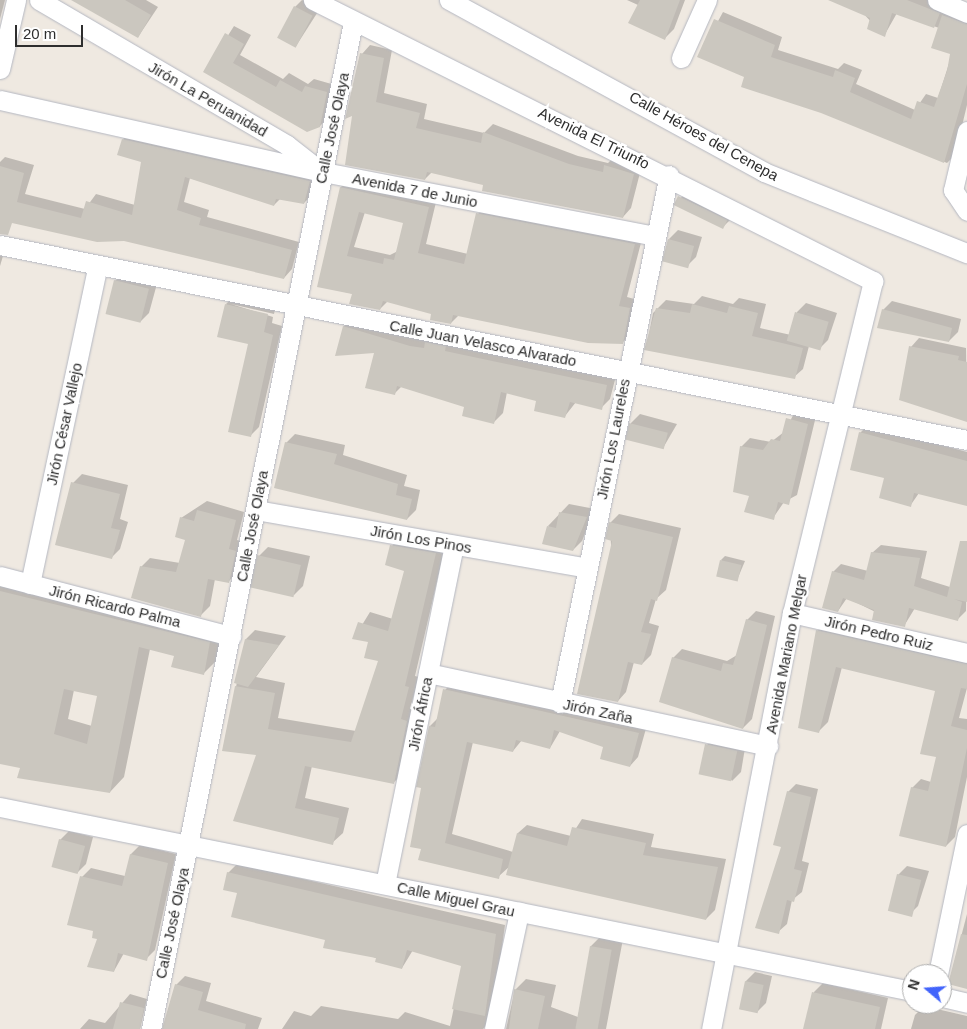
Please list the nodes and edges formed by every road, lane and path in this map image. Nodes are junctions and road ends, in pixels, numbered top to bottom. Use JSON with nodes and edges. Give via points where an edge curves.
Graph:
{"nodes":[{"id":1,"x":16,"y":0,"type":"edge"},
{"id":2,"x":39,"y":0,"type":"edge"},
{"id":3,"x":313,"y":0,"type":"edge"},
{"id":4,"x":449,"y":0,"type":"edge"},
{"id":5,"x":706,"y":0,"type":"edge"},
{"id":6,"x":937,"y":0,"type":"edge"},
{"id":7,"x":967,"y":13,"type":"edge"},
{"id":8,"x":353,"y":22,"type":"junction"},
{"id":9,"x":681,"y":58,"type":"dead end"},
{"id":10,"x":0,"y":69,"type":"edge"},
{"id":11,"x":0,"y":100,"type":"edge"},
{"id":12,"x":967,"y":131,"type":"edge"},
{"id":13,"x":323,"y":172,"type":"junction"},
{"id":14,"x":668,"y":175,"type":"junction"},
{"id":15,"x":967,"y":211,"type":"edge"},
{"id":16,"x":655,"y":236,"type":"junction"},
{"id":17,"x":0,"y":245,"type":"edge"},
{"id":18,"x":967,"y":253,"type":"edge"},
{"id":19,"x":98,"y":265,"type":"junction"},
{"id":20,"x":873,"y":281,"type":"joint"},
{"id":21,"x":296,"y":306,"type":"junction"},
{"id":22,"x":627,"y":372,"type":"junction"},
{"id":23,"x":838,"y":415,"type":"junction"},
{"id":24,"x":967,"y":440,"type":"edge"},
{"id":25,"x":256,"y":510,"type":"junction"},
{"id":26,"x":454,"y":544,"type":"junction"},
{"id":27,"x":587,"y":568,"type":"junction"},
{"id":28,"x":0,"y":576,"type":"edge"},
{"id":29,"x":30,"y":584,"type":"junction"},
{"id":30,"x":792,"y":613,"type":"junction"},
{"id":31,"x":231,"y":636,"type":"junction"},
{"id":32,"x":967,"y":653,"type":"edge"},
{"id":33,"x":428,"y":673,"type":"junction"},
{"id":34,"x":560,"y":703,"type":"junction"},
{"id":35,"x":768,"y":746,"type":"junction"},
{"id":36,"x":0,"y":807,"type":"edge"},
{"id":37,"x":967,"y":834,"type":"edge"},
{"id":38,"x":188,"y":843,"type":"junction"},
{"id":39,"x":385,"y":884,"type":"junction"},
{"id":40,"x":519,"y":912,"type":"junction"},
{"id":41,"x":724,"y":952,"type":"junction"},
{"id":42,"x":940,"y":964,"type":"edge"},
{"id":43,"x":902,"y":989,"type":"edge"},
{"id":44,"x":952,"y":999,"type":"edge"},
{"id":45,"x":967,"y":1003,"type":"edge"},
{"id":46,"x":151,"y":1029,"type":"edge"},
{"id":47,"x":494,"y":1029,"type":"edge"},
{"id":48,"x":711,"y":1029,"type":"edge"}],
"edges":[{"from":1,"to":10,"type":"street"},
{"from":2,"to":13,"type":"street","name":"Jirón La Peruanidad","via":[[287,145]]},
{"from":3,"to":8,"type":"street","name":"Avenida El Triunfo"},
{"from":4,"to":18,"type":"street","name":"Calle Héroes del Cenepa","via":[[764,172]]},
{"from":5,"to":9,"type":"street"},
{"from":6,"to":7,"type":"street"},
{"from":8,"to":13,"type":"street","name":"Calle José Olaya"},
{"from":8,"to":14,"type":"street","name":"Avenida El Triunfo"},
{"from":11,"to":13,"type":"street","name":"Avenida 7 de Junio"},
{"from":12,"to":15,"type":"street","via":[[953,190]]},
{"from":13,"to":16,"type":"street","name":"Avenida 7 de Junio"},
{"from":13,"to":21,"type":"street","name":"Calle José Olaya"},
{"from":14,"to":16,"type":"street","name":"Jirón Los Laureles"},
{"from":14,"to":20,"type":"street","name":"Avenida El Triunfo"},
{"from":16,"to":22,"type":"street","name":"Jirón Los Laureles"},
{"from":17,"to":19,"type":"street","name":"Calle Juan Velasco Alvarado"},
{"from":19,"to":21,"type":"street","name":"Calle Juan Velasco Alvarado"},
{"from":19,"to":29,"type":"street","name":"Jirón César Vallejo"},
{"from":20,"to":23,"type":"street","name":"Avenida Mariano Melgar"},
{"from":21,"to":22,"type":"street","name":"Calle Juan Velasco Alvarado"},
{"from":21,"to":25,"type":"street","name":"Calle José Olaya"},
{"from":22,"to":23,"type":"street","name":"Calle Juan Velasco Alvarado"},
{"from":22,"to":27,"type":"street","name":"Jirón Los Laureles"},
{"from":23,"to":24,"type":"street","name":"Calle Juan Velasco Alvarado"},
{"from":23,"to":30,"type":"street","name":"Avenida Mariano Melgar"},
{"from":25,"to":26,"type":"street","name":"Jirón Los Pinos"},
{"from":25,"to":31,"type":"street","name":"Calle José Olaya"},
{"from":26,"to":27,"type":"street","name":"Jirón Los Pinos"},
{"from":26,"to":33,"type":"street","name":"Jirón África"},
{"from":27,"to":34,"type":"street","name":"Jirón Los Laureles"},
{"from":28,"to":29,"type":"street","name":"Jirón Ricardo Palma"},
{"from":29,"to":31,"type":"street","name":"Jirón Ricardo Palma"},
{"from":30,"to":32,"type":"street","name":"Jirón Pedro Ruiz"},
{"from":30,"to":35,"type":"street","name":"Avenida Mariano Melgar"},
{"from":31,"to":38,"type":"street","name":"Calle José Olaya"},
{"from":33,"to":34,"type":"street","name":"Jirón Zaña"},
{"from":33,"to":39,"type":"street","name":"Jirón África"},
{"from":34,"to":35,"type":"street","name":"Jirón Zaña"},
{"from":35,"to":41,"type":"street","name":"Avenida Mariano Melgar"},
{"from":36,"to":38,"type":"street","name":"Calle Miguel Grau"},
{"from":37,"to":42,"type":"street"},
{"from":38,"to":39,"type":"street","name":"Calle Miguel Grau"},
{"from":38,"to":46,"type":"street","name":"Calle José Olaya"},
{"from":39,"to":40,"type":"street","name":"Calle Miguel Grau"},
{"from":40,"to":41,"type":"street","name":"Calle Miguel Grau"},
{"from":40,"to":47,"type":"street"},
{"from":41,"to":43,"type":"street","name":"Calle Miguel Grau"},
{"from":41,"to":48,"type":"street","name":"Avenida Mariano Melgar"},
{"from":44,"to":45,"type":"street"}]}
